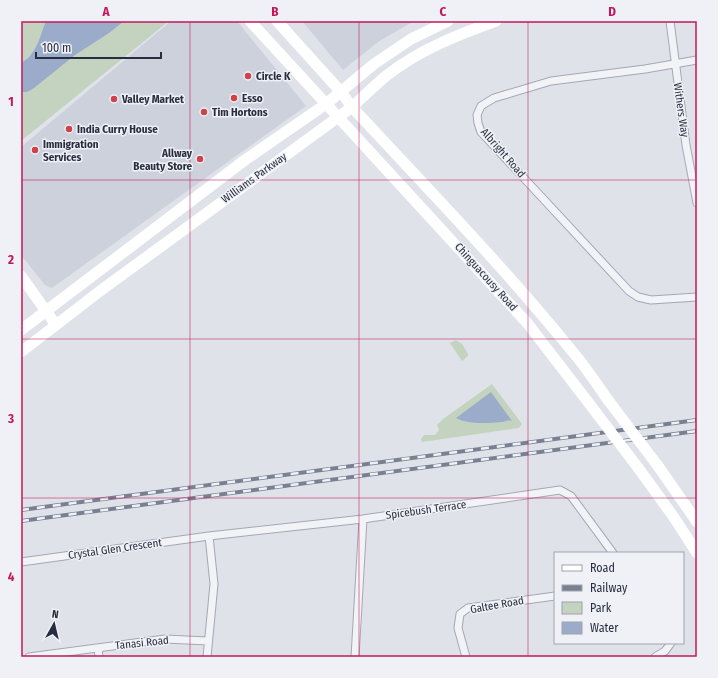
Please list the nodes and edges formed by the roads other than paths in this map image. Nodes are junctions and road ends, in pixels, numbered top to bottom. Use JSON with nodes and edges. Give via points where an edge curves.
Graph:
{"nodes":[{"id":1,"x":250,"y":21,"type":"edge"},
{"id":2,"x":277,"y":21,"type":"edge"},
{"id":3,"x":448,"y":21,"type":"edge"},
{"id":4,"x":496,"y":21,"type":"edge"},
{"id":5,"x":670,"y":21,"type":"edge"},
{"id":6,"x":697,"y":60,"type":"edge"},
{"id":7,"x":675,"y":63,"type":"junction"},
{"id":8,"x":341,"y":92,"type":"junction"},
{"id":9,"x":326,"y":104,"type":"junction"},
{"id":10,"x":352,"y":107,"type":"junction"},
{"id":11,"x":338,"y":117,"type":"junction"},
{"id":12,"x":697,"y":203,"type":"edge"},
{"id":13,"x":21,"y":276,"type":"edge"},
{"id":14,"x":697,"y":297,"type":"edge"},
{"id":15,"x":46,"y":311,"type":"junction"},
{"id":16,"x":56,"y":325,"type":"junction"},
{"id":17,"x":21,"y":330,"type":"edge"},
{"id":18,"x":21,"y":352,"type":"edge"},
{"id":19,"x":363,"y":519,"type":"junction"},
{"id":20,"x":697,"y":522,"type":"edge"},
{"id":21,"x":209,"y":536,"type":"junction"},
{"id":22,"x":612,"y":552,"type":"edge"},
{"id":23,"x":697,"y":552,"type":"edge"},
{"id":24,"x":21,"y":562,"type":"edge"},
{"id":25,"x":554,"y":596,"type":"edge"},
{"id":26,"x":208,"y":641,"type":"junction"},
{"id":27,"x":670,"y":644,"type":"edge"},
{"id":28,"x":98,"y":648,"type":"junction"},
{"id":29,"x":30,"y":657,"type":"edge"},
{"id":30,"x":99,"y":657,"type":"edge"},
{"id":31,"x":207,"y":657,"type":"edge"},
{"id":32,"x":355,"y":657,"type":"edge"},
{"id":33,"x":466,"y":657,"type":"edge"},
{"id":34,"x":655,"y":657,"type":"edge"}],
"edges":[{"from":1,"to":9,"type":"main road","name":"Chinguacousy Road"},
{"from":2,"to":8,"type":"main road","name":"Chinguacousy Road"},
{"from":3,"to":8,"type":"main road","name":"Williams Parkway","via":[[403,43]]},
{"from":4,"to":10,"type":"main road","name":"Williams Parkway","via":[[438,43],[409,60],[386,76]]},
{"from":5,"to":7,"type":"street","name":"Withers Way"},
{"from":6,"to":7,"type":"street","name":"Albright Road"},
{"from":7,"to":12,"type":"street","name":"Withers Way"},
{"from":7,"to":14,"type":"street","name":"Albright Road","via":[[551,81],[494,98],[481,106],[477,115],[481,132],[629,291],[638,297],[651,300]]},
{"from":8,"to":9,"type":"main road","name":"Williams Parkway"},
{"from":8,"to":10,"type":"main road","name":"Chinguacousy Road"},
{"from":9,"to":11,"type":"main road","name":"Chinguacousy Road"},
{"from":9,"to":15,"type":"main road","name":"Williams Parkway","via":[[239,165]]},
{"from":10,"to":11,"type":"main road","name":"Williams Parkway"},
{"from":10,"to":20,"type":"main road","name":"Chinguacousy Road","bridge":true,"via":[[512,279],[573,352]]},
{"from":11,"to":16,"type":"main road","name":"Williams Parkway"},
{"from":11,"to":23,"type":"main road","name":"Chinguacousy Road","bridge":true,"via":[[528,324],[639,469]]},
{"from":13,"to":15,"type":"main road"},
{"from":15,"to":16,"type":"main road"},
{"from":15,"to":17,"type":"main road","name":"Williams Parkway"},
{"from":16,"to":18,"type":"main road","name":"Williams Parkway"},
{"from":19,"to":21,"type":"street","name":"Spicebush Terrace"},
{"from":19,"to":22,"type":"street","name":"Spicebush Terrace","via":[[560,490],[571,496]]},
{"from":19,"to":32,"type":"street"},
{"from":21,"to":24,"type":"street","name":"Crystal Glen Crescent"},
{"from":21,"to":26,"type":"street","via":[[214,584]]},
{"from":25,"to":33,"type":"street","name":"Galtee Road","via":[[468,608],[460,614],[458,628]]},
{"from":26,"to":28,"type":"street","name":"Tanasi Road","via":[[165,639]]},
{"from":26,"to":31,"type":"street"},
{"from":27,"to":34,"type":"street"},
{"from":28,"to":29,"type":"street","name":"Tanasi Road"},
{"from":28,"to":30,"type":"street"}]}
